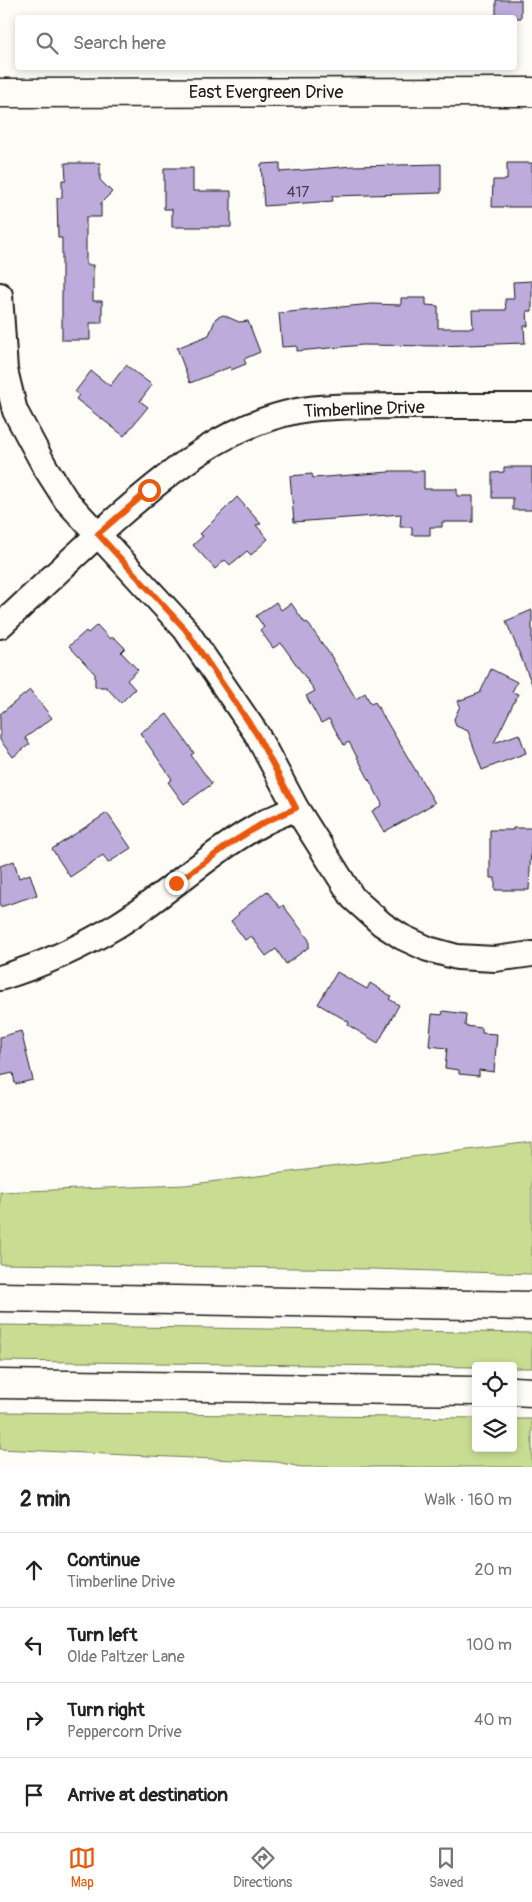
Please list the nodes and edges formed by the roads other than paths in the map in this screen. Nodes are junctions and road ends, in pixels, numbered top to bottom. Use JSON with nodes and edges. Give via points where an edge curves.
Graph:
{"nodes":[{"id":1,"x":532,"y":92,"type":"edge"},
{"id":2,"x":0,"y":93,"type":"edge"},
{"id":3,"x":0,"y":295,"type":"edge"},
{"id":4,"x":532,"y":406,"type":"edge"},
{"id":5,"x":98,"y":534,"type":"junction"},
{"id":6,"x":0,"y":626,"type":"edge"},
{"id":7,"x":296,"y":808,"type":"junction"},
{"id":8,"x":532,"y":954,"type":"edge"},
{"id":9,"x":0,"y":978,"type":"edge"},
{"id":10,"x":0,"y":1297,"type":"edge"},
{"id":11,"x":532,"y":1306,"type":"edge"},
{"id":12,"x":0,"y":1384,"type":"edge"},
{"id":13,"x":472,"y":1391,"type":"edge"},
{"id":14,"x":517,"y":1392,"type":"edge"},
{"id":15,"x":532,"y":1392,"type":"edge"}],
"edges":[{"from":1,"to":2,"type":"main road","name":"East Evergreen Drive"},
{"from":3,"to":5,"type":"street","via":[[6,370],[15,411],[66,500]]},
{"from":4,"to":5,"type":"street","name":"Timberline Drive","via":[[350,407],[299,411],[269,418],[200,451]]},
{"from":5,"to":6,"type":"street","name":"Timberline Drive"},
{"from":5,"to":7,"type":"street","via":[[185,629],[256,733]]},
{"from":7,"to":8,"type":"street","via":[[353,898],[402,937],[457,957],[495,960]]},
{"from":7,"to":9,"type":"street","via":[[231,843],[119,924],[74,950]]},
{"from":10,"to":11,"type":"main road"},
{"from":12,"to":13,"type":"main road"},
{"from":14,"to":15,"type":"main road"}]}
